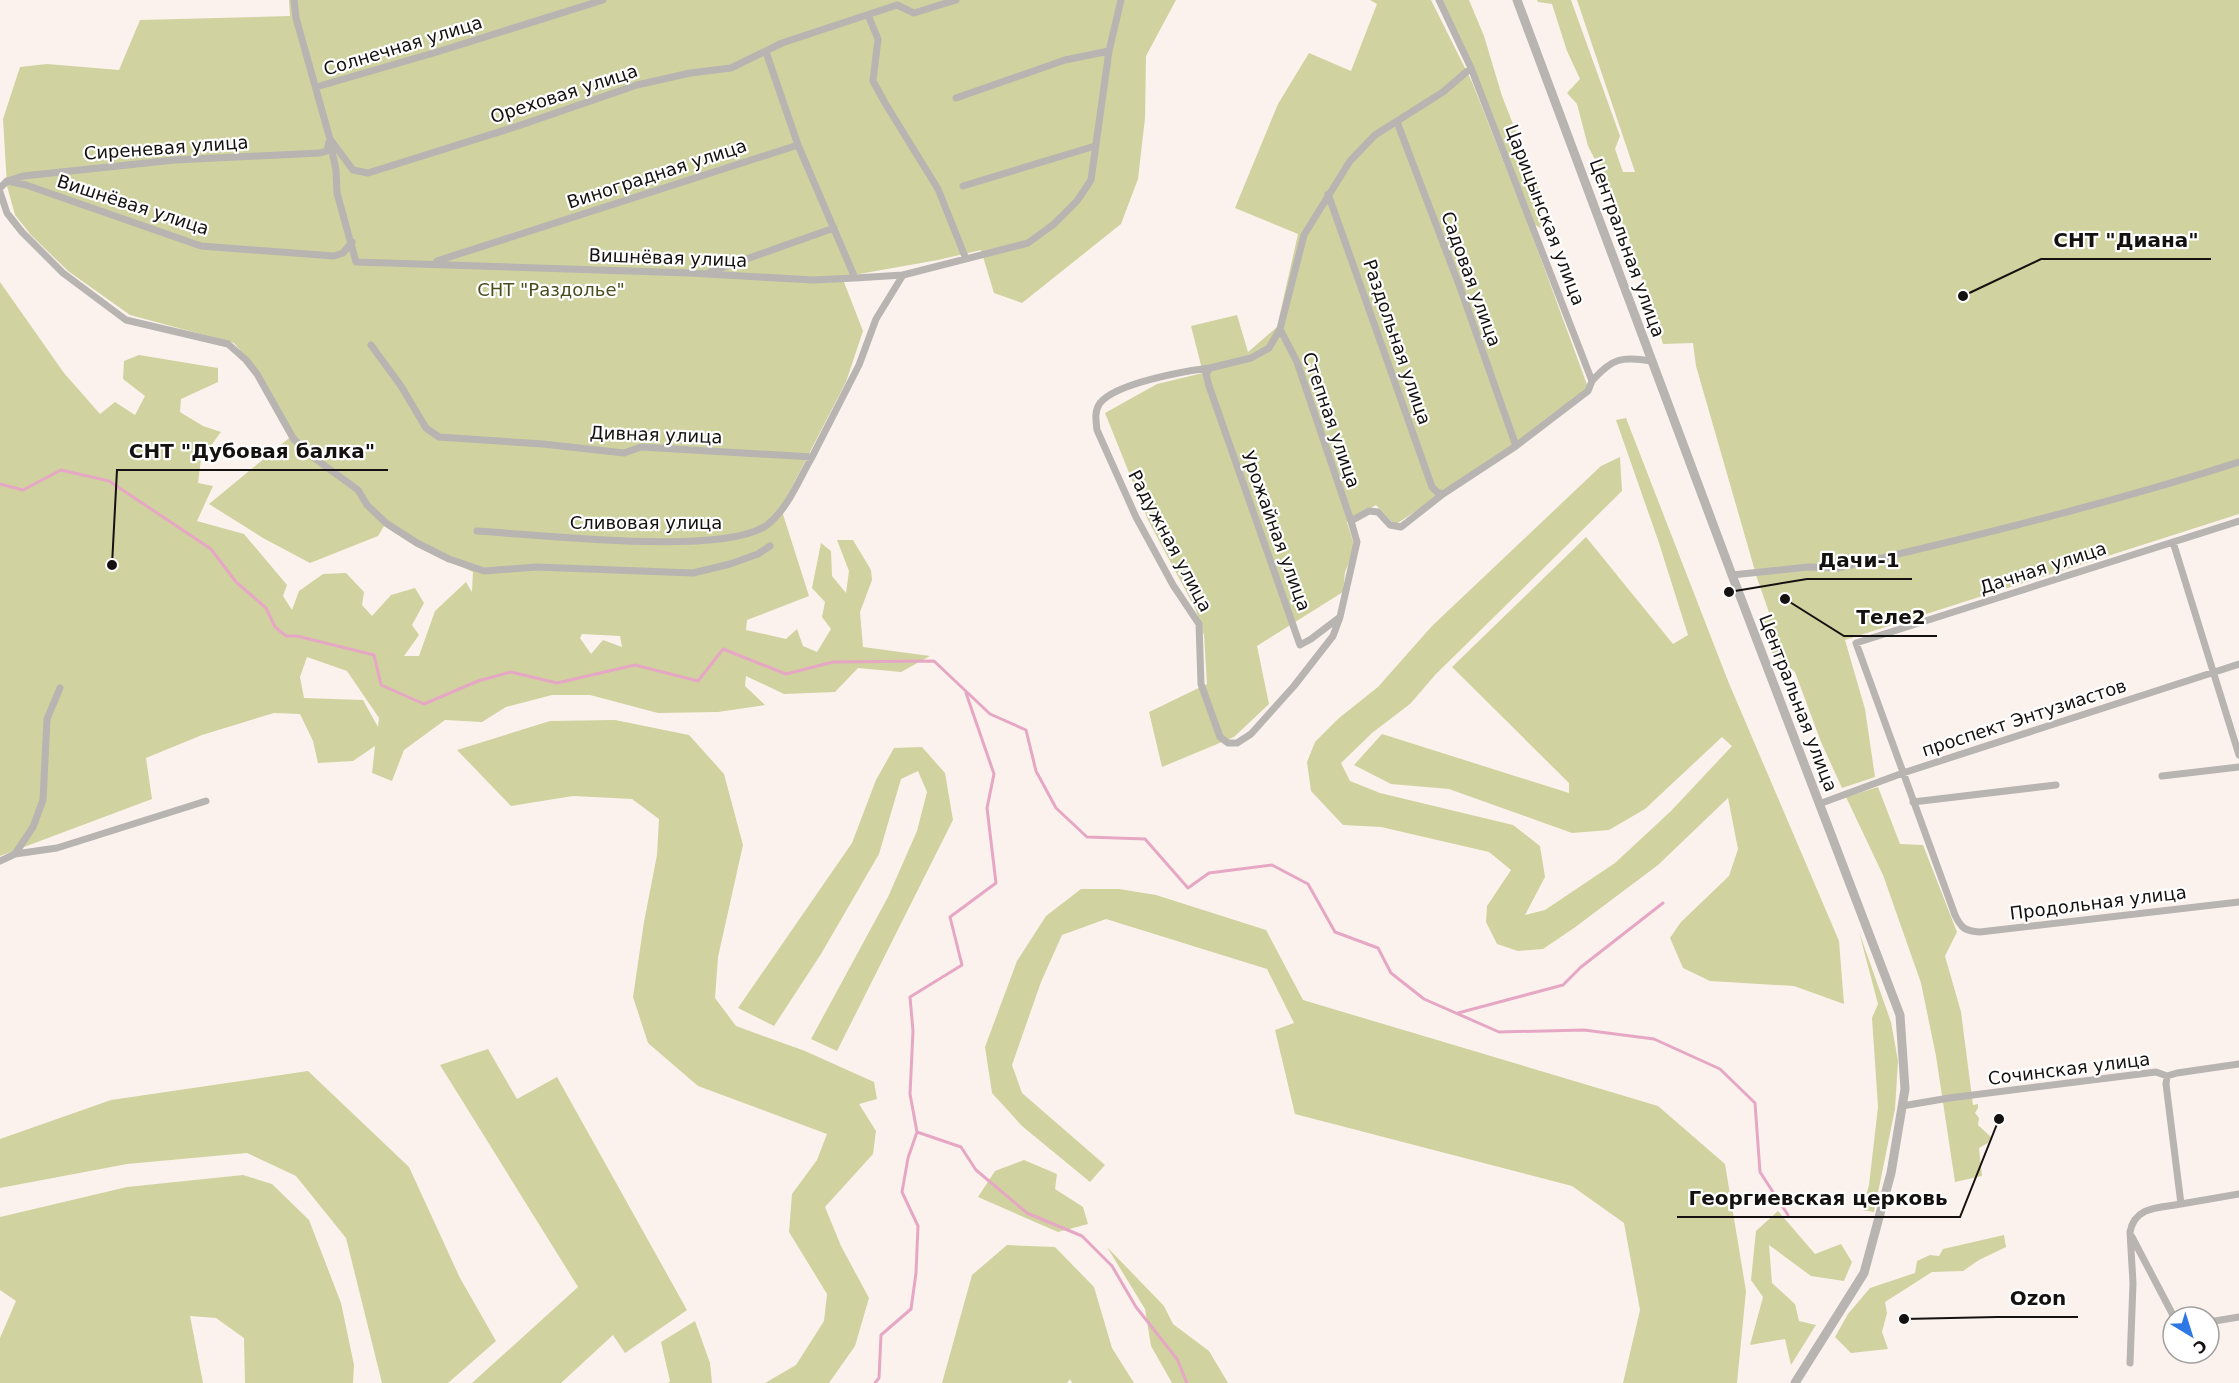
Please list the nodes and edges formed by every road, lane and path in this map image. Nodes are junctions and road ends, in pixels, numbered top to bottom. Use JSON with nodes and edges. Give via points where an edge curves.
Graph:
{"nodes":[{"id":1,"x":294,"y":0,"type":"edge"},
{"id":2,"x":603,"y":0,"type":"edge"},
{"id":3,"x":956,"y":0,"type":"edge"},
{"id":4,"x":1120,"y":0,"type":"edge"},
{"id":5,"x":1439,"y":0,"type":"edge"},
{"id":6,"x":1518,"y":0,"type":"edge"},
{"id":7,"x":868,"y":15,"type":"junction"},
{"id":8,"x":1108,"y":51,"type":"junction"},
{"id":9,"x":766,"y":52,"type":"junction"},
{"id":10,"x":1471,"y":68,"type":"junction"},
{"id":11,"x":316,"y":87,"type":"junction"},
{"id":12,"x":956,"y":98,"type":"dead end"},
{"id":13,"x":1396,"y":122,"type":"junction"},
{"id":14,"x":330,"y":139,"type":"junction"},
{"id":15,"x":798,"y":145,"type":"junction"},
{"id":16,"x":1095,"y":146,"type":"junction"},
{"id":17,"x":7,"y":181,"type":"junction"},
{"id":18,"x":963,"y":186,"type":"dead end"},
{"id":19,"x":0,"y":190,"type":"edge"},
{"id":20,"x":1328,"y":194,"type":"junction"},
{"id":21,"x":834,"y":228,"type":"junction"},
{"id":22,"x":352,"y":242,"type":"junction"},
{"id":23,"x":966,"y":259,"type":"junction"},
{"id":24,"x":432,"y":263,"type":"junction"},
{"id":25,"x":705,"y":274,"type":"junction"},
{"id":26,"x":903,"y":275,"type":"junction"},
{"id":27,"x":855,"y":278,"type":"junction"},
{"id":28,"x":1280,"y":329,"type":"junction"},
{"id":29,"x":371,"y":345,"type":"dead end"},
{"id":30,"x":1652,"y":361,"type":"junction"},
{"id":31,"x":1210,"y":368,"type":"junction"},
{"id":32,"x":1592,"y":381,"type":"junction"},
{"id":33,"x":1516,"y":446,"type":"junction"},
{"id":34,"x":812,"y":457,"type":"junction"},
{"id":35,"x":2239,"y":462,"type":"edge"},
{"id":36,"x":1443,"y":494,"type":"junction"},
{"id":37,"x":2239,"y":520,"type":"edge"},
{"id":38,"x":1351,"y":521,"type":"junction"},
{"id":39,"x":477,"y":531,"type":"dead end"},
{"id":40,"x":2173,"y":542,"type":"junction"},
{"id":41,"x":770,"y":546,"type":"dead end"},
{"id":42,"x":1732,"y":576,"type":"junction"},
{"id":43,"x":1340,"y":617,"type":"junction"},
{"id":44,"x":2239,"y":664,"type":"edge"},
{"id":45,"x":2214,"y":671,"type":"junction"},
{"id":46,"x":60,"y":688,"type":"dead end"},
{"id":47,"x":2239,"y":755,"type":"edge"},
{"id":48,"x":2239,"y":767,"type":"edge"},
{"id":49,"x":1903,"y":773,"type":"junction"},
{"id":50,"x":2162,"y":776,"type":"dead end"},
{"id":51,"x":2056,"y":785,"type":"dead end"},
{"id":52,"x":206,"y":801,"type":"dead end"},
{"id":53,"x":1913,"y":802,"type":"junction"},
{"id":54,"x":1819,"y":804,"type":"junction"},
{"id":55,"x":15,"y":854,"type":"junction"},
{"id":56,"x":0,"y":861,"type":"edge"},
{"id":57,"x":2239,"y":902,"type":"edge"},
{"id":58,"x":2239,"y":1064,"type":"edge"},
{"id":59,"x":2168,"y":1076,"type":"junction"},
{"id":60,"x":1902,"y":1106,"type":"junction"},
{"id":61,"x":2239,"y":1194,"type":"edge"},
{"id":62,"x":2181,"y":1204,"type":"junction"},
{"id":63,"x":2130,"y":1232,"type":"junction"},
{"id":64,"x":2169,"y":1305,"type":"edge"},
{"id":65,"x":2239,"y":1317,"type":"edge"},
{"id":66,"x":2221,"y":1320,"type":"edge"},
{"id":67,"x":2130,"y":1363,"type":"dead end"},
{"id":68,"x":1795,"y":1383,"type":"edge"}],
"edges":[{"from":1,"to":11,"type":"street","name":"Ореховая улица"},
{"from":2,"to":11,"type":"street","name":"Солнечная улица"},
{"from":3,"to":7,"type":"street","name":"Ореховая улица","via":[[915,14],[897,5]]},
{"from":4,"to":8,"type":"street","name":"Вишнёвая улица"},
{"from":5,"to":10,"type":"street","name":"Царицынская улица"},
{"from":6,"to":30,"type":"street","name":"Центральная улица"},
{"from":7,"to":9,"type":"street","name":"Ореховая улица","via":[[782,43]]},
{"from":7,"to":23,"type":"street","via":[[878,39],[873,81],[938,189]]},
{"from":8,"to":12,"type":"street","via":[[1065,60]]},
{"from":8,"to":16,"type":"street","name":"Вишнёвая улица"},
{"from":9,"to":14,"type":"street","name":"Ореховая улица","via":[[731,68],[637,85],[368,173],[353,170]]},
{"from":9,"to":15,"type":"street"},
{"from":10,"to":13,"type":"street","via":[[1443,92]]},
{"from":10,"to":32,"type":"street","name":"Царицынская улица"},
{"from":11,"to":14,"type":"street","name":"Ореховая улица"},
{"from":13,"to":20,"type":"street","via":[[1375,135],[1350,161]]},
{"from":13,"to":33,"type":"street","name":"Садовая улица"},
{"from":14,"to":17,"type":"street","name":"Сиреневая улица","via":[[327,151],[320,153],[164,162],[22,176]]},
{"from":14,"to":22,"type":"street","name":"Вишнёвая улица","via":[[337,193]]},
{"from":15,"to":21,"type":"street"},
{"from":15,"to":24,"type":"street","name":"Виноградная улица"},
{"from":16,"to":18,"type":"street"},
{"from":16,"to":23,"type":"street","name":"Вишнёвая улица","via":[[1090,180],[1077,201],[1054,224],[1028,243]]},
{"from":17,"to":19,"type":"street"},
{"from":17,"to":22,"type":"street","name":"Вишнёвая улица","via":[[201,246],[334,256],[343,253]]},
{"from":19,"to":41,"type":"street","via":[[7,213],[22,232],[63,273],[126,320],[228,344],[257,374],[293,438],[306,452],[358,490],[386,523],[449,559],[484,571],[536,567],[693,573],[730,564]]},
{"from":20,"to":28,"type":"street","via":[[1304,235]]},
{"from":20,"to":36,"type":"street","name":"Раздольная улица","via":[[1432,487]]},
{"from":21,"to":25,"type":"street"},
{"from":21,"to":27,"type":"street"},
{"from":22,"to":24,"type":"street","name":"Вишнёвая улица","via":[[356,262]]},
{"from":23,"to":26,"type":"street","name":"Вишнёвая улица"},
{"from":24,"to":25,"type":"street","name":"Вишнёвая улица"},
{"from":25,"to":27,"type":"street","name":"Вишнёвая улица","via":[[813,280]]},
{"from":26,"to":27,"type":"street","name":"Вишнёвая улица"},
{"from":26,"to":34,"type":"street","via":[[876,319],[859,365]]},
{"from":28,"to":31,"type":"street","via":[[1269,348],[1251,358]]},
{"from":28,"to":38,"type":"street","name":"Степная улица","via":[[1297,362]]},
{"from":29,"to":34,"type":"street","name":"Дивная улица","via":[[426,428],[439,437],[624,453],[641,447]]},
{"from":30,"to":32,"type":"street","via":[[1628,358],[1608,364]]},
{"from":30,"to":42,"type":"street","name":"Центральная улица"},
{"from":31,"to":43,"type":"street","name":"Урожайная улица","via":[[1206,374],[1209,386],[1300,645]]},
{"from":31,"to":43,"type":"street","name":"Радужная улица","via":[[1149,379],[1107,396],[1098,405],[1096,417],[1097,430],[1136,517],[1199,624],[1201,684],[1220,737],[1228,743],[1251,734],[1333,636]]},
{"from":32,"to":33,"type":"street","name":"Степная улица","via":[[1588,391]]},
{"from":33,"to":36,"type":"street","name":"Степная улица"},
{"from":34,"to":39,"type":"street","name":"Сливовая улица","via":[[784,507],[766,526],[735,537],[663,542]]},
{"from":35,"to":42,"type":"street","via":[[2033,522],[1838,568],[1808,567]]},
{"from":36,"to":38,"type":"street","name":"Степная улица","via":[[1401,527],[1390,525],[1378,512],[1369,511]]},
{"from":37,"to":40,"type":"street","name":"Дачная улица"},
{"from":38,"to":43,"type":"street","name":"Урожайная улица","via":[[1357,542]]},
{"from":40,"to":45,"type":"street"},
{"from":40,"to":49,"type":"street","name":"Дачная улица","via":[[1857,643]]},
{"from":42,"to":54,"type":"street","name":"Центральная улица"},
{"from":44,"to":45,"type":"street","name":"проспект Энтузиастов"},
{"from":45,"to":47,"type":"street"},
{"from":45,"to":49,"type":"street","name":"проспект Энтузиастов"},
{"from":46,"to":55,"type":"street","via":[[47,719],[43,800],[33,827]]},
{"from":48,"to":50,"type":"street"},
{"from":49,"to":53,"type":"street"},
{"from":49,"to":54,"type":"street","name":"проспект Энтузиастов"},
{"from":51,"to":53,"type":"street"},
{"from":52,"to":55,"type":"street","via":[[57,848]]},
{"from":53,"to":57,"type":"street","name":"Продольная улица","via":[[1954,915],[1967,931]]},
{"from":54,"to":60,"type":"street","name":"Центральная улица","via":[[1899,1015],[1905,1089]]},
{"from":55,"to":56,"type":"street"},
{"from":58,"to":59,"type":"street","name":"Сочинская улица"},
{"from":59,"to":60,"type":"street","name":"Сочинская улица","via":[[2156,1072]]},
{"from":59,"to":62,"type":"street"},
{"from":60,"to":68,"type":"street","name":"Центральная улица","via":[[1891,1173],[1863,1273]]},
{"from":61,"to":62,"type":"street"},
{"from":62,"to":63,"type":"street","via":[[2145,1211],[2137,1216]]},
{"from":63,"to":64,"type":"street"},
{"from":63,"to":67,"type":"street"},
{"from":65,"to":66,"type":"street"}]}
